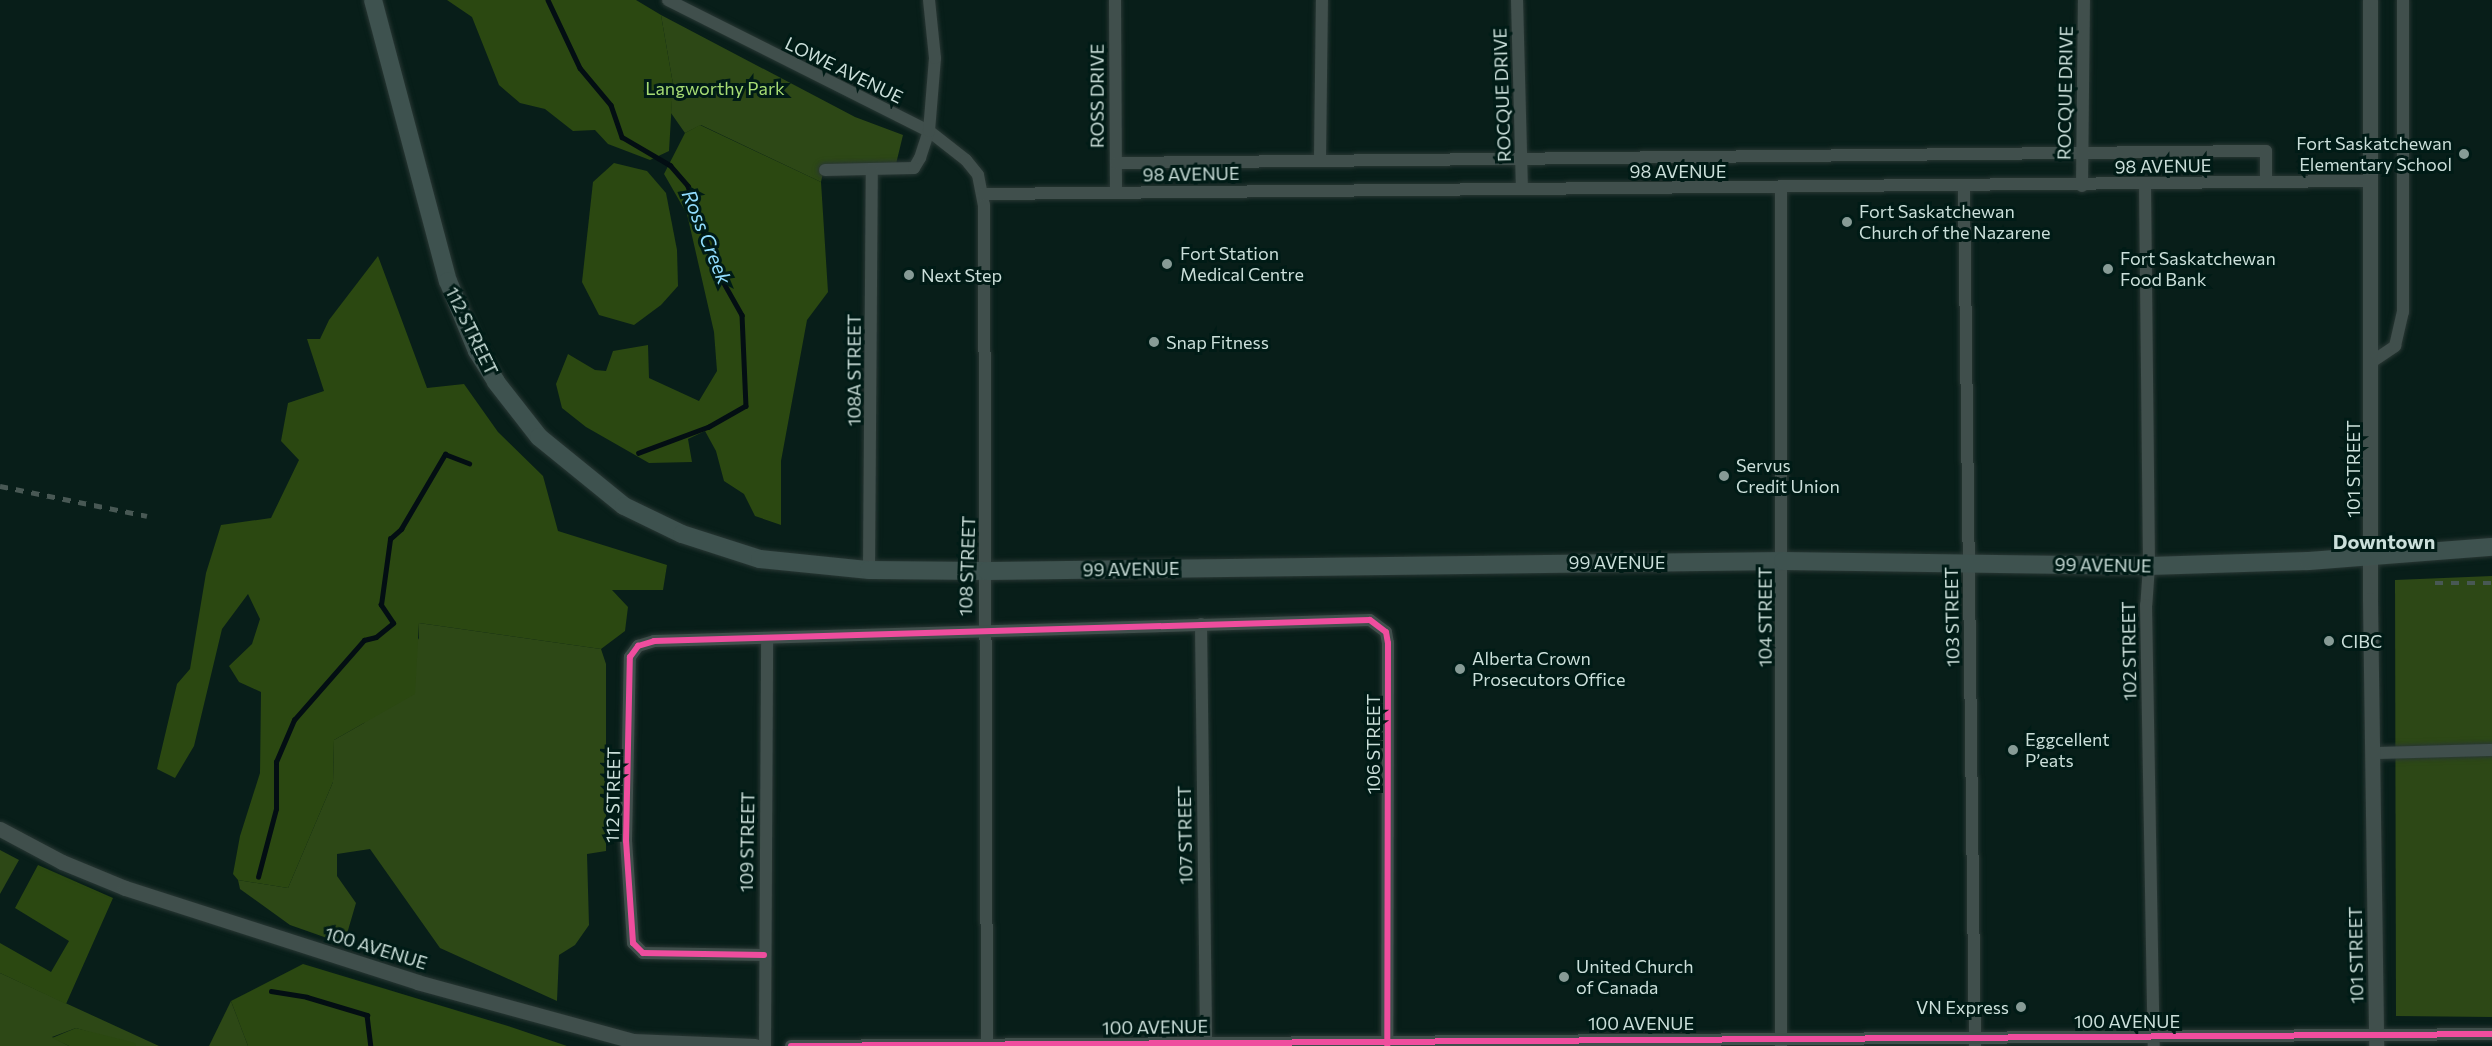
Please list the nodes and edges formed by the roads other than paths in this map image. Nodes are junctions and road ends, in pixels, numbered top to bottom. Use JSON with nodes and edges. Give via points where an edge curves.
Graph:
{"nodes":[{"id":1,"x":373,"y":0,"type":"edge"},
{"id":2,"x":689,"y":0,"type":"edge"},
{"id":3,"x":929,"y":0,"type":"edge"},
{"id":4,"x":1115,"y":0,"type":"edge"},
{"id":5,"x":1322,"y":0,"type":"edge"},
{"id":6,"x":1516,"y":0,"type":"edge"},
{"id":7,"x":2084,"y":0,"type":"edge"},
{"id":8,"x":2370,"y":0,"type":"edge"},
{"id":9,"x":2403,"y":0,"type":"edge"},
{"id":10,"x":672,"y":4,"type":"edge"},
{"id":11,"x":928,"y":131,"type":"junction"},
{"id":12,"x":2082,"y":152,"type":"junction"},
{"id":13,"x":1522,"y":156,"type":"junction"},
{"id":14,"x":1320,"y":158,"type":"junction"},
{"id":15,"x":1116,"y":163,"type":"junction"},
{"id":16,"x":825,"y":170,"type":"dead end"},
{"id":17,"x":872,"y":170,"type":"junction"},
{"id":18,"x":2372,"y":181,"type":"junction"},
{"id":19,"x":2266,"y":182,"type":"junction"},
{"id":20,"x":2145,"y":184,"type":"junction"},
{"id":21,"x":2082,"y":186,"type":"junction"},
{"id":22,"x":1964,"y":187,"type":"junction"},
{"id":23,"x":1522,"y":189,"type":"junction"},
{"id":24,"x":1781,"y":189,"type":"junction"},
{"id":25,"x":1116,"y":193,"type":"junction"},
{"id":26,"x":983,"y":194,"type":"junction"},
{"id":27,"x":2373,"y":361,"type":"junction"},
{"id":28,"x":2492,"y":539,"type":"edge"},
{"id":29,"x":2483,"y":547,"type":"edge"},
{"id":30,"x":2372,"y":557,"type":"junction"},
{"id":31,"x":760,"y":559,"type":"joint"},
{"id":32,"x":1783,"y":561,"type":"junction"},
{"id":33,"x":1970,"y":563,"type":"junction"},
{"id":34,"x":2149,"y":566,"type":"junction"},
{"id":35,"x":869,"y":570,"type":"junction"},
{"id":36,"x":987,"y":571,"type":"junction"},
{"id":37,"x":1201,"y":624,"type":"junction"},
{"id":38,"x":983,"y":633,"type":"junction"},
{"id":39,"x":767,"y":638,"type":"junction"},
{"id":40,"x":2492,"y":750,"type":"edge"},
{"id":41,"x":2374,"y":753,"type":"junction"},
{"id":42,"x":0,"y":829,"type":"edge"},
{"id":43,"x":764,"y":955,"type":"junction"},
{"id":44,"x":2492,"y":1034,"type":"edge"},
{"id":45,"x":2155,"y":1040,"type":"edge"},
{"id":46,"x":1781,"y":1041,"type":"edge"},
{"id":47,"x":1975,"y":1041,"type":"edge"},
{"id":48,"x":2377,"y":1041,"type":"edge"},
{"id":49,"x":1588,"y":1042,"type":"edge"},
{"id":50,"x":1206,"y":1043,"type":"edge"},
{"id":51,"x":1387,"y":1043,"type":"edge"},
{"id":52,"x":987,"y":1045,"type":"edge"},
{"id":53,"x":755,"y":1046,"type":"edge"},
{"id":54,"x":765,"y":1046,"type":"edge"},
{"id":55,"x":791,"y":1046,"type":"edge"}],
"edges":[{"from":1,"to":31,"type":"main road","name":"112 STREET","via":[[448,281],[477,351],[496,382],[539,437],[624,506],[682,534]]},
{"from":2,"to":10,"type":"street"},
{"from":3,"to":11,"type":"street","via":[[935,58]]},
{"from":4,"to":15,"type":"street","name":"ROSS DRIVE"},
{"from":5,"to":14,"type":"street"},
{"from":6,"to":13,"type":"street","name":"ROCQUE DRIVE"},
{"from":7,"to":12,"type":"street","name":"ROCQUE DRIVE"},
{"from":8,"to":18,"type":"street","name":"101 STREET"},
{"from":9,"to":27,"type":"street","via":[[2403,312],[2395,346]]},
{"from":10,"to":11,"type":"street","name":"LOWE AVENUE"},
{"from":11,"to":17,"type":"street","via":[[914,168]]},
{"from":11,"to":26,"type":"street","name":"LOWE AVENUE","via":[[966,160],[978,175]]},
{"from":12,"to":13,"type":"street"},
{"from":12,"to":19,"type":"street","via":[[2266,151]]},
{"from":12,"to":21,"type":"street","name":"ROCQUE DRIVE"},
{"from":13,"to":14,"type":"street"},
{"from":13,"to":23,"type":"street","name":"ROCQUE DRIVE"},
{"from":14,"to":15,"type":"street"},
{"from":15,"to":25,"type":"street","name":"ROSS DRIVE"},
{"from":16,"to":17,"type":"street"},
{"from":17,"to":35,"type":"street","name":"108A STREET"},
{"from":18,"to":19,"type":"street","name":"98 AVENUE"},
{"from":18,"to":27,"type":"street","name":"101 STREET"},
{"from":19,"to":20,"type":"street","name":"98 AVENUE"},
{"from":20,"to":21,"type":"street","name":"98 AVENUE"},
{"from":20,"to":34,"type":"street","name":"102 STREET"},
{"from":21,"to":22,"type":"street","name":"98 AVENUE"},
{"from":22,"to":24,"type":"street","name":"98 AVENUE"},
{"from":22,"to":33,"type":"street","name":"103 STREET"},
{"from":23,"to":24,"type":"street","name":"98 AVENUE"},
{"from":23,"to":25,"type":"street","name":"98 AVENUE"},
{"from":24,"to":32,"type":"street","name":"104 STREET"},
{"from":25,"to":26,"type":"street","name":"98 AVENUE"},
{"from":26,"to":36,"type":"street","name":"108 STREET"},
{"from":27,"to":30,"type":"street","name":"101 STREET"},
{"from":28,"to":29,"type":"main road","name":"99 AVENUE"},
{"from":29,"to":30,"type":"main road","name":"99 AVENUE"},
{"from":30,"to":34,"type":"main road","name":"99 AVENUE"},
{"from":30,"to":41,"type":"street","name":"101 STREET"},
{"from":31,"to":35,"type":"main road","name":"99 AVENUE"},
{"from":32,"to":33,"type":"main road","name":"99 AVENUE"},
{"from":32,"to":36,"type":"main road","name":"99 AVENUE"},
{"from":32,"to":46,"type":"street","name":"104 STREET"},
{"from":33,"to":34,"type":"main road","name":"99 AVENUE"},
{"from":33,"to":47,"type":"street","name":"103 STREET"},
{"from":34,"to":45,"type":"street","name":"102 STREET","via":[[2146,605]]},
{"from":35,"to":36,"type":"main road","name":"99 AVENUE"},
{"from":36,"to":38,"type":"street","name":"108 STREET"},
{"from":37,"to":38,"type":"street"},
{"from":37,"to":50,"type":"street","name":"107 STREET"},
{"from":37,"to":51,"type":"street","name":"106 STREET","via":[[1363,619],[1376,622],[1386,632]]},
{"from":38,"to":39,"type":"street"},
{"from":38,"to":52,"type":"street","name":"108 STREET"},
{"from":39,"to":43,"type":"street","name":"109 STREET"},
{"from":39,"to":43,"type":"street","name":"112 STREET","via":[[654,641],[633,650],[626,841],[633,943],[643,952]]},
{"from":40,"to":41,"type":"street"},
{"from":41,"to":48,"type":"street","name":"101 STREET"},
{"from":42,"to":53,"type":"street","name":"100 AVENUE","via":[[62,862],[125,888],[417,982],[633,1041]]},
{"from":43,"to":54,"type":"street","name":"109 STREET"},
{"from":44,"to":48,"type":"street","name":"100 AVENUE"},
{"from":45,"to":47,"type":"street","name":"100 AVENUE"},
{"from":45,"to":48,"type":"street","name":"100 AVENUE"},
{"from":46,"to":47,"type":"street","name":"100 AVENUE"},
{"from":46,"to":49,"type":"street","name":"100 AVENUE"},
{"from":49,"to":51,"type":"street","name":"100 AVENUE"},
{"from":50,"to":51,"type":"street","name":"100 AVENUE"},
{"from":50,"to":52,"type":"street","name":"100 AVENUE"},
{"from":52,"to":55,"type":"street","name":"100 AVENUE"}]}
